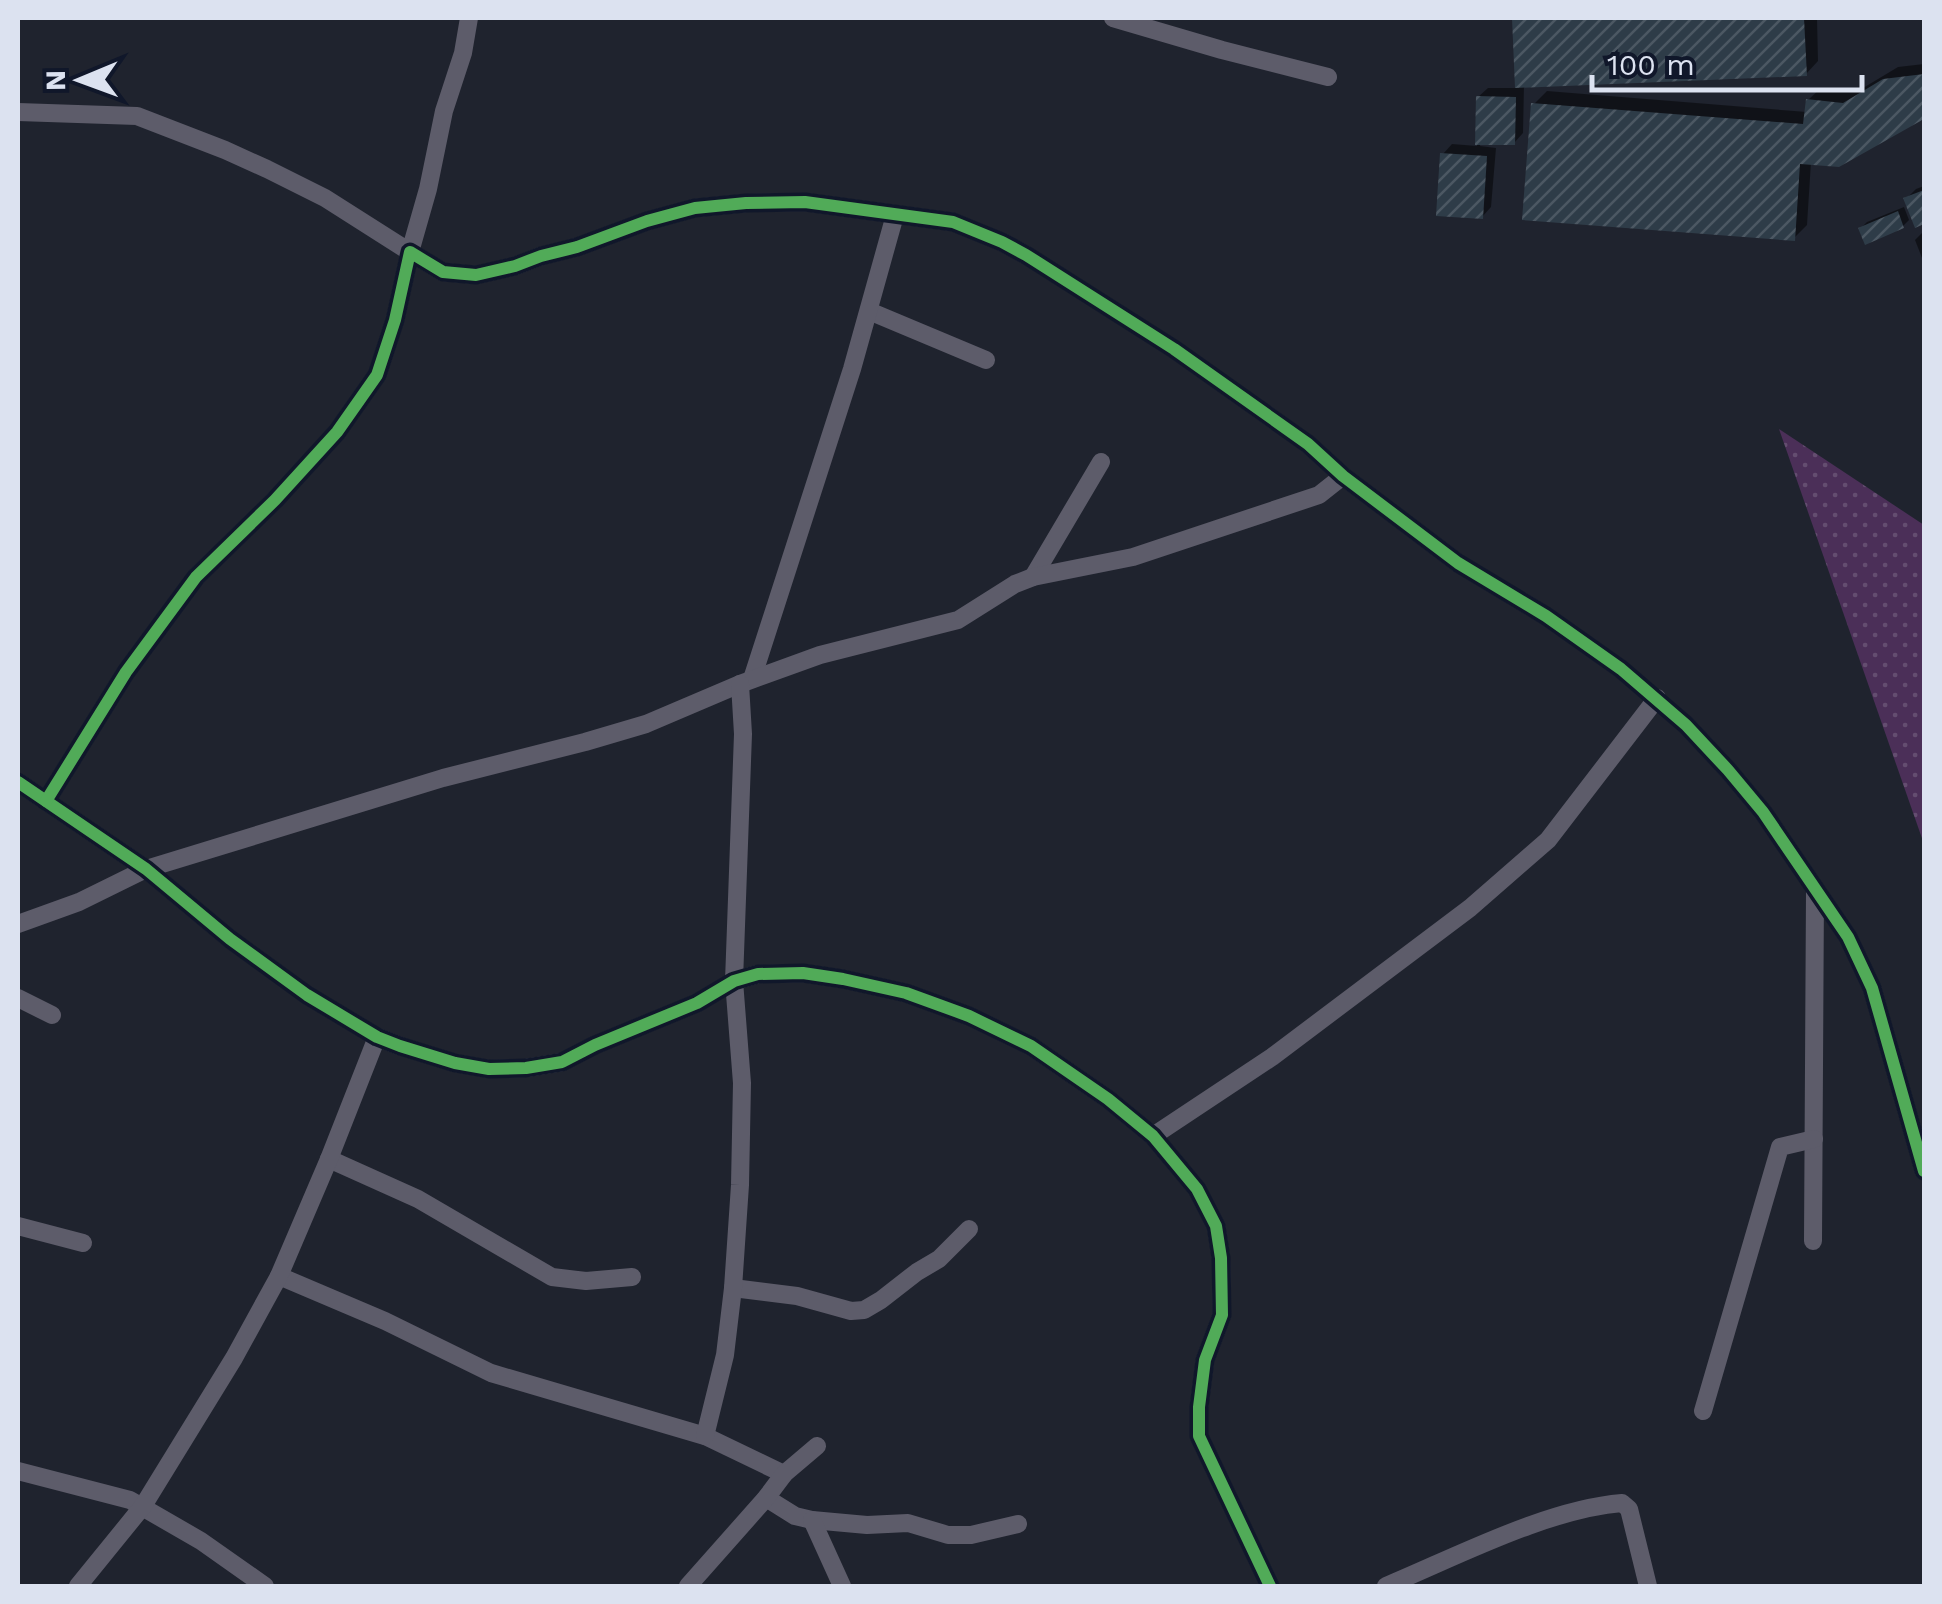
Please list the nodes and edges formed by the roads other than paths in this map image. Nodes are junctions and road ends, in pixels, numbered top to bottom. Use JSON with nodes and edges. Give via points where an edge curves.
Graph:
{"nodes":[{"id":1,"x":470,"y":18,"type":"edge"},
{"id":2,"x":1113,"y":18,"type":"edge"},
{"id":3,"x":1328,"y":77,"type":"dead end"},
{"id":4,"x":18,"y":112,"type":"edge"},
{"id":5,"x":895,"y":215,"type":"junction"},
{"id":6,"x":410,"y":252,"type":"junction"},
{"id":7,"x":869,"y":310,"type":"junction"},
{"id":8,"x":986,"y":360,"type":"dead end"},
{"id":9,"x":1101,"y":462,"type":"dead end"},
{"id":10,"x":1342,"y":476,"type":"junction"},
{"id":11,"x":1033,"y":576,"type":"junction"},
{"id":12,"x":746,"y":682,"type":"junction"},
{"id":13,"x":1657,"y":698,"type":"junction"},
{"id":14,"x":18,"y":782,"type":"edge"},
{"id":15,"x":46,"y":801,"type":"junction"},
{"id":16,"x":146,"y":870,"type":"junction"},
{"id":17,"x":1815,"y":891,"type":"junction"},
{"id":18,"x":18,"y":924,"type":"edge"},
{"id":19,"x":734,"y":982,"type":"junction"},
{"id":20,"x":18,"y":998,"type":"edge"},
{"id":21,"x":52,"y":1015,"type":"dead end"},
{"id":22,"x":378,"y":1037,"type":"junction"},
{"id":23,"x":1153,"y":1136,"type":"junction"},
{"id":24,"x":1814,"y":1139,"type":"junction"},
{"id":25,"x":330,"y":1159,"type":"junction"},
{"id":26,"x":1924,"y":1170,"type":"edge"},
{"id":27,"x":18,"y":1226,"type":"edge"},
{"id":28,"x":970,"y":1229,"type":"dead end"},
{"id":29,"x":1813,"y":1241,"type":"dead end"},
{"id":30,"x":83,"y":1243,"type":"dead end"},
{"id":31,"x":279,"y":1276,"type":"junction"},
{"id":32,"x":632,"y":1277,"type":"dead end"},
{"id":33,"x":733,"y":1288,"type":"junction"},
{"id":34,"x":1702,"y":1412,"type":"dead end"},
{"id":35,"x":705,"y":1436,"type":"junction"},
{"id":36,"x":816,"y":1446,"type":"dead end"},
{"id":37,"x":18,"y":1471,"type":"edge"},
{"id":38,"x":784,"y":1474,"type":"junction"},
{"id":39,"x":766,"y":1498,"type":"junction"},
{"id":40,"x":143,"y":1506,"type":"junction"},
{"id":41,"x":812,"y":1520,"type":"junction"},
{"id":42,"x":1018,"y":1524,"type":"dead end"},
{"id":43,"x":78,"y":1586,"type":"edge"},
{"id":44,"x":264,"y":1586,"type":"edge"},
{"id":45,"x":688,"y":1586,"type":"edge"},
{"id":46,"x":842,"y":1586,"type":"edge"},
{"id":47,"x":1270,"y":1586,"type":"edge"},
{"id":48,"x":1386,"y":1586,"type":"edge"},
{"id":49,"x":1648,"y":1586,"type":"edge"}],
"edges":[{"from":1,"to":6,"type":"street"},
{"from":2,"to":3,"type":"street"},
{"from":4,"to":6,"type":"street","via":[[137,116],[325,198]]},
{"from":5,"to":6,"type":"street","via":[[805,202],[695,208],[476,275],[443,272]]},
{"from":5,"to":7,"type":"street"},
{"from":5,"to":10,"type":"street","via":[[953,222],[1026,255],[1174,349],[1308,444]]},
{"from":6,"to":15,"type":"street","via":[[377,376],[337,432],[196,577],[126,672]]},
{"from":7,"to":8,"type":"street"},
{"from":7,"to":12,"type":"street"},
{"from":9,"to":11,"type":"street"},
{"from":10,"to":11,"type":"street","via":[[1319,495],[1133,557]]},
{"from":10,"to":13,"type":"street"},
{"from":11,"to":12,"type":"street","via":[[958,620],[820,655]]},
{"from":12,"to":16,"type":"street","via":[[646,724],[443,778]]},
{"from":12,"to":19,"type":"street"},
{"from":13,"to":17,"type":"street","via":[[1763,812]]},
{"from":13,"to":23,"type":"street","via":[[1548,840],[1483,897],[1272,1057]]},
{"from":14,"to":15,"type":"street"},
{"from":15,"to":16,"type":"street"},
{"from":16,"to":18,"type":"street"},
{"from":16,"to":22,"type":"street","via":[[291,984]]},
{"from":17,"to":24,"type":"street"},
{"from":17,"to":26,"type":"street","via":[[1872,988]]},
{"from":19,"to":22,"type":"street","via":[[562,1062],[526,1068],[456,1064]]},
{"from":19,"to":23,"type":"street","via":[[803,973],[906,993],[953,1010],[1031,1046]]},
{"from":19,"to":33,"type":"street","via":[[742,1083]]},
{"from":20,"to":21,"type":"street"},
{"from":22,"to":25,"type":"street"},
{"from":23,"to":47,"type":"street","via":[[1216,1226],[1222,1315],[1205,1360],[1199,1436]]},
{"from":24,"to":29,"type":"street"},
{"from":24,"to":34,"type":"street","via":[[1780,1147]]},
{"from":25,"to":31,"type":"street"},
{"from":25,"to":32,"type":"street","via":[[418,1199],[552,1277]]},
{"from":27,"to":30,"type":"street"},
{"from":28,"to":33,"type":"street","via":[[939,1260],[864,1310]]},
{"from":31,"to":35,"type":"street","via":[[491,1374]]},
{"from":31,"to":40,"type":"street"},
{"from":33,"to":35,"type":"street"},
{"from":35,"to":38,"type":"street"},
{"from":36,"to":38,"type":"street"},
{"from":37,"to":40,"type":"street"},
{"from":38,"to":39,"type":"street"},
{"from":39,"to":41,"type":"street"},
{"from":39,"to":45,"type":"street"},
{"from":40,"to":43,"type":"street"},
{"from":40,"to":44,"type":"street"},
{"from":41,"to":42,"type":"street","via":[[908,1523],[948,1535]]},
{"from":41,"to":46,"type":"street"},
{"from":48,"to":49,"type":"street","via":[[1526,1527],[1622,1503]]}]}
